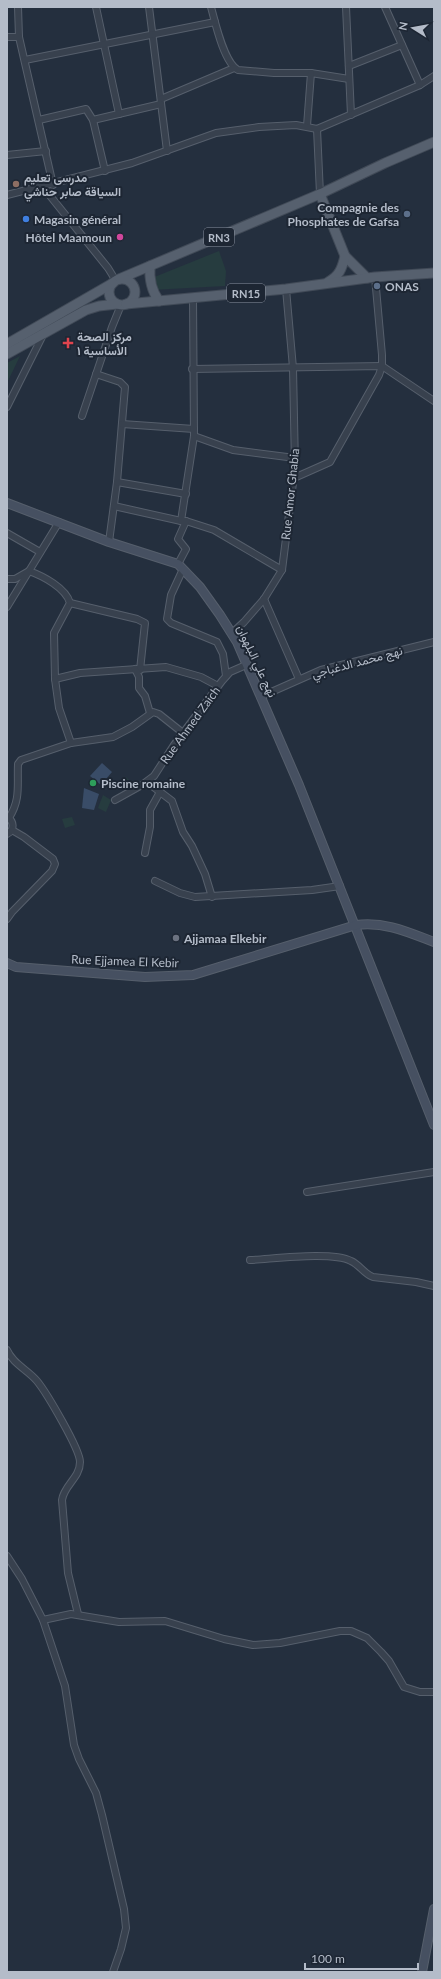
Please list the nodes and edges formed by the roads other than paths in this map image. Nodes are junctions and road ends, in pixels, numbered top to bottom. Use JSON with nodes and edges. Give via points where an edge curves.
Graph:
{"nodes":[{"id":1,"x":18,"y":7,"type":"edge"},
{"id":2,"x":96,"y":7,"type":"edge"},
{"id":3,"x":149,"y":7,"type":"edge"},
{"id":4,"x":211,"y":7,"type":"edge"},
{"id":5,"x":346,"y":7,"type":"edge"},
{"id":6,"x":385,"y":7,"type":"edge"},
{"id":7,"x":215,"y":22,"type":"junction"},
{"id":8,"x":152,"y":34,"type":"junction"},
{"id":9,"x":7,"y":37,"type":"edge"},
{"id":10,"x":19,"y":37,"type":"junction"},
{"id":11,"x":105,"y":44,"type":"junction"},
{"id":12,"x":402,"y":45,"type":"junction"},
{"id":13,"x":24,"y":60,"type":"junction"},
{"id":14,"x":349,"y":66,"type":"junction"},
{"id":15,"x":234,"y":68,"type":"junction"},
{"id":16,"x":311,"y":73,"type":"junction"},
{"id":17,"x":434,"y":76,"type":"edge"},
{"id":18,"x":349,"y":78,"type":"junction"},
{"id":19,"x":420,"y":85,"type":"junction"},
{"id":20,"x":161,"y":102,"type":"junction"},
{"id":21,"x":119,"y":114,"type":"junction"},
{"id":22,"x":351,"y":115,"type":"junction"},
{"id":23,"x":39,"y":120,"type":"junction"},
{"id":24,"x":93,"y":120,"type":"junction"},
{"id":25,"x":307,"y":126,"type":"junction"},
{"id":26,"x":317,"y":129,"type":"junction"},
{"id":27,"x":434,"y":142,"type":"edge"},
{"id":28,"x":46,"y":151,"type":"junction"},
{"id":29,"x":167,"y":151,"type":"junction"},
{"id":30,"x":7,"y":155,"type":"edge"},
{"id":31,"x":106,"y":171,"type":"junction"},
{"id":32,"x":53,"y":185,"type":"junction"},
{"id":33,"x":43,"y":187,"type":"junction"},
{"id":34,"x":320,"y":194,"type":"junction"},
{"id":35,"x":7,"y":195,"type":"edge"},
{"id":36,"x":346,"y":256,"type":"junction"},
{"id":37,"x":150,"y":266,"type":"junction"},
{"id":38,"x":434,"y":273,"type":"edge"},
{"id":39,"x":371,"y":277,"type":"junction"},
{"id":40,"x":116,"y":281,"type":"junction"},
{"id":41,"x":324,"y":284,"type":"junction"},
{"id":42,"x":286,"y":289,"type":"junction"},
{"id":43,"x":193,"y":297,"type":"junction"},
{"id":44,"x":159,"y":301,"type":"junction"},
{"id":45,"x":121,"y":304,"type":"junction"},
{"id":46,"x":44,"y":332,"type":"junction"},
{"id":47,"x":7,"y":344,"type":"edge"},
{"id":48,"x":7,"y":354,"type":"edge"},
{"id":49,"x":382,"y":366,"type":"junction"},
{"id":50,"x":293,"y":368,"type":"junction"},
{"id":51,"x":192,"y":369,"type":"junction"},
{"id":52,"x":96,"y":374,"type":"junction"},
{"id":53,"x":434,"y":401,"type":"edge"},
{"id":54,"x":7,"y":407,"type":"edge"},
{"id":55,"x":82,"y":416,"type":"dead end"},
{"id":56,"x":122,"y":424,"type":"junction"},
{"id":57,"x":194,"y":429,"type":"junction"},
{"id":58,"x":194,"y":436,"type":"junction"},
{"id":59,"x":296,"y":458,"type":"junction"},
{"id":60,"x":294,"y":478,"type":"junction"},
{"id":61,"x":117,"y":482,"type":"junction"},
{"id":62,"x":186,"y":494,"type":"junction"},
{"id":63,"x":7,"y":503,"type":"edge"},
{"id":64,"x":114,"y":506,"type":"junction"},
{"id":65,"x":59,"y":522,"type":"junction"},
{"id":66,"x":184,"y":522,"type":"junction"},
{"id":67,"x":7,"y":533,"type":"edge"},
{"id":68,"x":109,"y":542,"type":"junction"},
{"id":69,"x":40,"y":552,"type":"junction"},
{"id":70,"x":181,"y":567,"type":"junction"},
{"id":71,"x":282,"y":570,"type":"junction"},
{"id":72,"x":29,"y":571,"type":"junction"},
{"id":73,"x":7,"y":579,"type":"edge"},
{"id":74,"x":264,"y":599,"type":"junction"},
{"id":75,"x":70,"y":603,"type":"junction"},
{"id":76,"x":7,"y":607,"type":"edge"},
{"id":77,"x":232,"y":633,"type":"junction"},
{"id":78,"x":434,"y":642,"type":"edge"},
{"id":79,"x":246,"y":665,"type":"junction"},
{"id":80,"x":137,"y":669,"type":"junction"},
{"id":81,"x":226,"y":676,"type":"junction"},
{"id":82,"x":55,"y":679,"type":"junction"},
{"id":83,"x":298,"y":679,"type":"junction"},
{"id":84,"x":218,"y":686,"type":"junction"},
{"id":85,"x":260,"y":697,"type":"junction"},
{"id":86,"x":150,"y":713,"type":"junction"},
{"id":87,"x":183,"y":733,"type":"junction"},
{"id":88,"x":71,"y":743,"type":"junction"},
{"id":89,"x":147,"y":782,"type":"junction"},
{"id":90,"x":160,"y":792,"type":"junction"},
{"id":91,"x":115,"y":800,"type":"dead end"},
{"id":92,"x":8,"y":818,"type":"edge"},
{"id":93,"x":9,"y":832,"type":"edge"},
{"id":94,"x":145,"y":853,"type":"dead end"},
{"id":95,"x":155,"y":882,"type":"dead end"},
{"id":96,"x":340,"y":886,"type":"junction"},
{"id":97,"x":212,"y":897,"type":"junction"},
{"id":98,"x":7,"y":919,"type":"edge"},
{"id":99,"x":356,"y":925,"type":"junction"},
{"id":100,"x":434,"y":942,"type":"edge"},
{"id":101,"x":7,"y":963,"type":"edge"},
{"id":102,"x":16,"y":967,"type":"junction"},
{"id":103,"x":7,"y":971,"type":"edge"},
{"id":104,"x":434,"y":1125,"type":"edge"},
{"id":105,"x":434,"y":1172,"type":"edge"},
{"id":106,"x":307,"y":1192,"type":"dead end"},
{"id":107,"x":250,"y":1260,"type":"dead end"},
{"id":108,"x":434,"y":1286,"type":"edge"},
{"id":109,"x":7,"y":1350,"type":"edge"},
{"id":110,"x":7,"y":1556,"type":"edge"},
{"id":111,"x":78,"y":1614,"type":"junction"},
{"id":112,"x":43,"y":1620,"type":"junction"},
{"id":113,"x":434,"y":1692,"type":"edge"},
{"id":114,"x":434,"y":1909,"type":"edge"},
{"id":115,"x":113,"y":1972,"type":"edge"},
{"id":116,"x":422,"y":1972,"type":"edge"}],
"edges":[{"from":1,"to":10,"type":"street"},
{"from":2,"to":11,"type":"street"},
{"from":3,"to":8,"type":"street"},
{"from":4,"to":7,"type":"street"},
{"from":5,"to":14,"type":"street"},
{"from":6,"to":12,"type":"street"},
{"from":7,"to":8,"type":"street"},
{"from":7,"to":15,"type":"street"},
{"from":8,"to":11,"type":"street"},
{"from":8,"to":20,"type":"street"},
{"from":9,"to":10,"type":"street"},
{"from":10,"to":13,"type":"street"},
{"from":11,"to":13,"type":"street"},
{"from":11,"to":21,"type":"street"},
{"from":12,"to":14,"type":"street"},
{"from":12,"to":19,"type":"street"},
{"from":13,"to":23,"type":"street"},
{"from":14,"to":18,"type":"street"},
{"from":15,"to":16,"type":"street","via":[[274,73]]},
{"from":15,"to":20,"type":"street"},
{"from":16,"to":18,"type":"street"},
{"from":16,"to":25,"type":"street"},
{"from":17,"to":19,"type":"street"},
{"from":18,"to":22,"type":"street"},
{"from":19,"to":22,"type":"street"},
{"from":20,"to":21,"type":"street"},
{"from":20,"to":29,"type":"street"},
{"from":21,"to":24,"type":"street"},
{"from":22,"to":26,"type":"street"},
{"from":23,"to":24,"type":"street","via":[[86,109]]},
{"from":23,"to":28,"type":"street"},
{"from":24,"to":31,"type":"street"},
{"from":25,"to":26,"type":"street"},
{"from":25,"to":29,"type":"street","via":[[259,127],[216,133]]},
{"from":26,"to":34,"type":"street"},
{"from":27,"to":34,"type":"main road","number":"RN3"},
{"from":28,"to":30,"type":"street"},
{"from":28,"to":32,"type":"street"},
{"from":29,"to":31,"type":"street"},
{"from":31,"to":32,"type":"street"},
{"from":32,"to":33,"type":"street"},
{"from":33,"to":35,"type":"street"},
{"from":33,"to":40,"type":"street"},
{"from":34,"to":36,"type":"main road"},
{"from":34,"to":37,"type":"main road","number":"RN3"},
{"from":36,"to":39,"type":"main road"},
{"from":36,"to":41,"type":"main road","via":[[339,274]]},
{"from":37,"to":40,"type":"main road","number":"RN3"},
{"from":37,"to":44,"type":"main road","via":[[151,286]]},
{"from":38,"to":39,"type":"main road","number":"RN15"},
{"from":39,"to":41,"type":"main road","number":"RN15"},
{"from":39,"to":49,"type":"street"},
{"from":40,"to":45,"type":"main road","via":[[109,294],[110,298]]},
{"from":40,"to":45,"type":"main road","via":[[128,281],[133,287],[134,295]]},
{"from":40,"to":47,"type":"main road"},
{"from":41,"to":42,"type":"main road","number":"RN15"},
{"from":42,"to":43,"type":"main road","number":"RN15"},
{"from":42,"to":50,"type":"street","name":"Rue Amor Ghabia"},
{"from":43,"to":44,"type":"main road","number":"RN15"},
{"from":43,"to":51,"type":"street"},
{"from":44,"to":45,"type":"main road","number":"RN15"},
{"from":45,"to":46,"type":"main road","via":[[92,308]]},
{"from":45,"to":52,"type":"street"},
{"from":46,"to":48,"type":"main road"},
{"from":46,"to":54,"type":"street"},
{"from":49,"to":50,"type":"street"},
{"from":49,"to":53,"type":"street"},
{"from":49,"to":60,"type":"street","via":[[372,390],[330,462]]},
{"from":50,"to":51,"type":"street"},
{"from":50,"to":59,"type":"street","name":"Rue Amor Ghabia"},
{"from":51,"to":57,"type":"street"},
{"from":52,"to":55,"type":"street"},
{"from":52,"to":56,"type":"street","via":[[124,385]]},
{"from":56,"to":57,"type":"street"},
{"from":56,"to":61,"type":"street"},
{"from":57,"to":58,"type":"street"},
{"from":58,"to":59,"type":"street","via":[[233,450]]},
{"from":58,"to":62,"type":"street"},
{"from":59,"to":60,"type":"street","name":"Rue Amor Ghabia"},
{"from":60,"to":71,"type":"street","name":"Rue Amor Ghabia"},
{"from":61,"to":62,"type":"street"},
{"from":61,"to":64,"type":"street"},
{"from":62,"to":66,"type":"street"},
{"from":63,"to":65,"type":"street","name":"نهج علي البلهوان"},
{"from":64,"to":66,"type":"street"},
{"from":64,"to":68,"type":"street"},
{"from":65,"to":68,"type":"street","name":"نهج علي البلهوان"},
{"from":65,"to":69,"type":"street"},
{"from":66,"to":70,"type":"street","via":[[178,539],[186,549]]},
{"from":66,"to":71,"type":"street","via":[[214,530]]},
{"from":67,"to":69,"type":"street"},
{"from":68,"to":70,"type":"street","name":"نهج علي البلهوان"},
{"from":69,"to":72,"type":"street"},
{"from":70,"to":77,"type":"street","name":"نهج علي البلهوان","via":[[200,587]]},
{"from":70,"to":81,"type":"street","via":[[171,595],[167,619],[217,642],[223,654]]},
{"from":71,"to":74,"type":"street","name":"Rue Amor Ghabia"},
{"from":72,"to":73,"type":"street","via":[[15,579]]},
{"from":72,"to":75,"type":"street","via":[[63,591],[69,596]]},
{"from":72,"to":76,"type":"street"},
{"from":74,"to":77,"type":"street","name":"Rue Amor Ghabia"},
{"from":74,"to":83,"type":"street"},
{"from":75,"to":80,"type":"street","via":[[137,619],[144,623]]},
{"from":75,"to":82,"type":"street","via":[[54,633]]},
{"from":77,"to":79,"type":"street","name":"نهج علي البلهوان"},
{"from":78,"to":83,"type":"street","name":"نهج محمد الدغباجي","via":[[336,666]]},
{"from":79,"to":81,"type":"street","name":"Rue Ahmed Zaich"},
{"from":79,"to":85,"type":"street","name":"نهج علي البلهوان"},
{"from":80,"to":82,"type":"street","via":[[80,673]]},
{"from":80,"to":84,"type":"street","via":[[177,669],[201,676]]},
{"from":80,"to":86,"type":"street","via":[[139,688],[145,696]]},
{"from":81,"to":84,"type":"street","name":"Rue Ahmed Zaich"},
{"from":82,"to":88,"type":"street","via":[[59,708]]},
{"from":83,"to":85,"type":"street","name":"نهج محمد الدغباجي"},
{"from":84,"to":87,"type":"street","name":"Rue Ahmed Zaich"},
{"from":85,"to":96,"type":"street","name":"نهج علي البلهوان"},
{"from":86,"to":87,"type":"street","via":[[159,714]]},
{"from":86,"to":88,"type":"street","via":[[113,737]]},
{"from":87,"to":89,"type":"street","name":"Rue Ahmed Zaich","via":[[154,776]]},
{"from":88,"to":92,"type":"street","via":[[21,760],[18,764],[16,808]]},
{"from":89,"to":90,"type":"street"},
{"from":89,"to":91,"type":"street","name":"Rue Ahmed Zaich"},
{"from":90,"to":94,"type":"street","via":[[150,810]]},
{"from":90,"to":97,"type":"street","via":[[172,801],[183,832],[205,874]]},
{"from":92,"to":93,"type":"street","via":[[12,822]]},
{"from":93,"to":98,"type":"street","via":[[24,837],[53,859],[55,864],[52,871]]},
{"from":95,"to":97,"type":"street","via":[[188,896]]},
{"from":96,"to":97,"type":"street"},
{"from":96,"to":99,"type":"street","name":"نهج علي البلهوان"},
{"from":99,"to":100,"type":"street","name":"Rue Ejjamea El Kebir","via":[[389,926]]},
{"from":99,"to":102,"type":"street","name":"Rue Ejjamea El Kebir","via":[[193,975],[78,973]]},
{"from":99,"to":104,"type":"street","name":"نهج علي البلهوان"},
{"from":101,"to":102,"type":"street","name":"Rue Ejjamea El Kebir"},
{"from":102,"to":103,"type":"street"},
{"from":105,"to":106,"type":"street"},
{"from":107,"to":108,"type":"street","via":[[337,1258],[351,1260],[373,1278]]},
{"from":109,"to":111,"type":"street","via":[[52,1403],[79,1454],[78,1474],[62,1500],[68,1573]]},
{"from":110,"to":112,"type":"street"},
{"from":111,"to":112,"type":"street","via":[[60,1615]]},
{"from":111,"to":113,"type":"street","via":[[119,1622],[170,1622],[253,1645],[351,1631],[367,1638],[381,1652],[404,1687]]},
{"from":112,"to":115,"type":"street","via":[[66,1693],[74,1745],[96,1793],[124,1909],[124,1938]]},
{"from":114,"to":116,"type":"street"}]}
